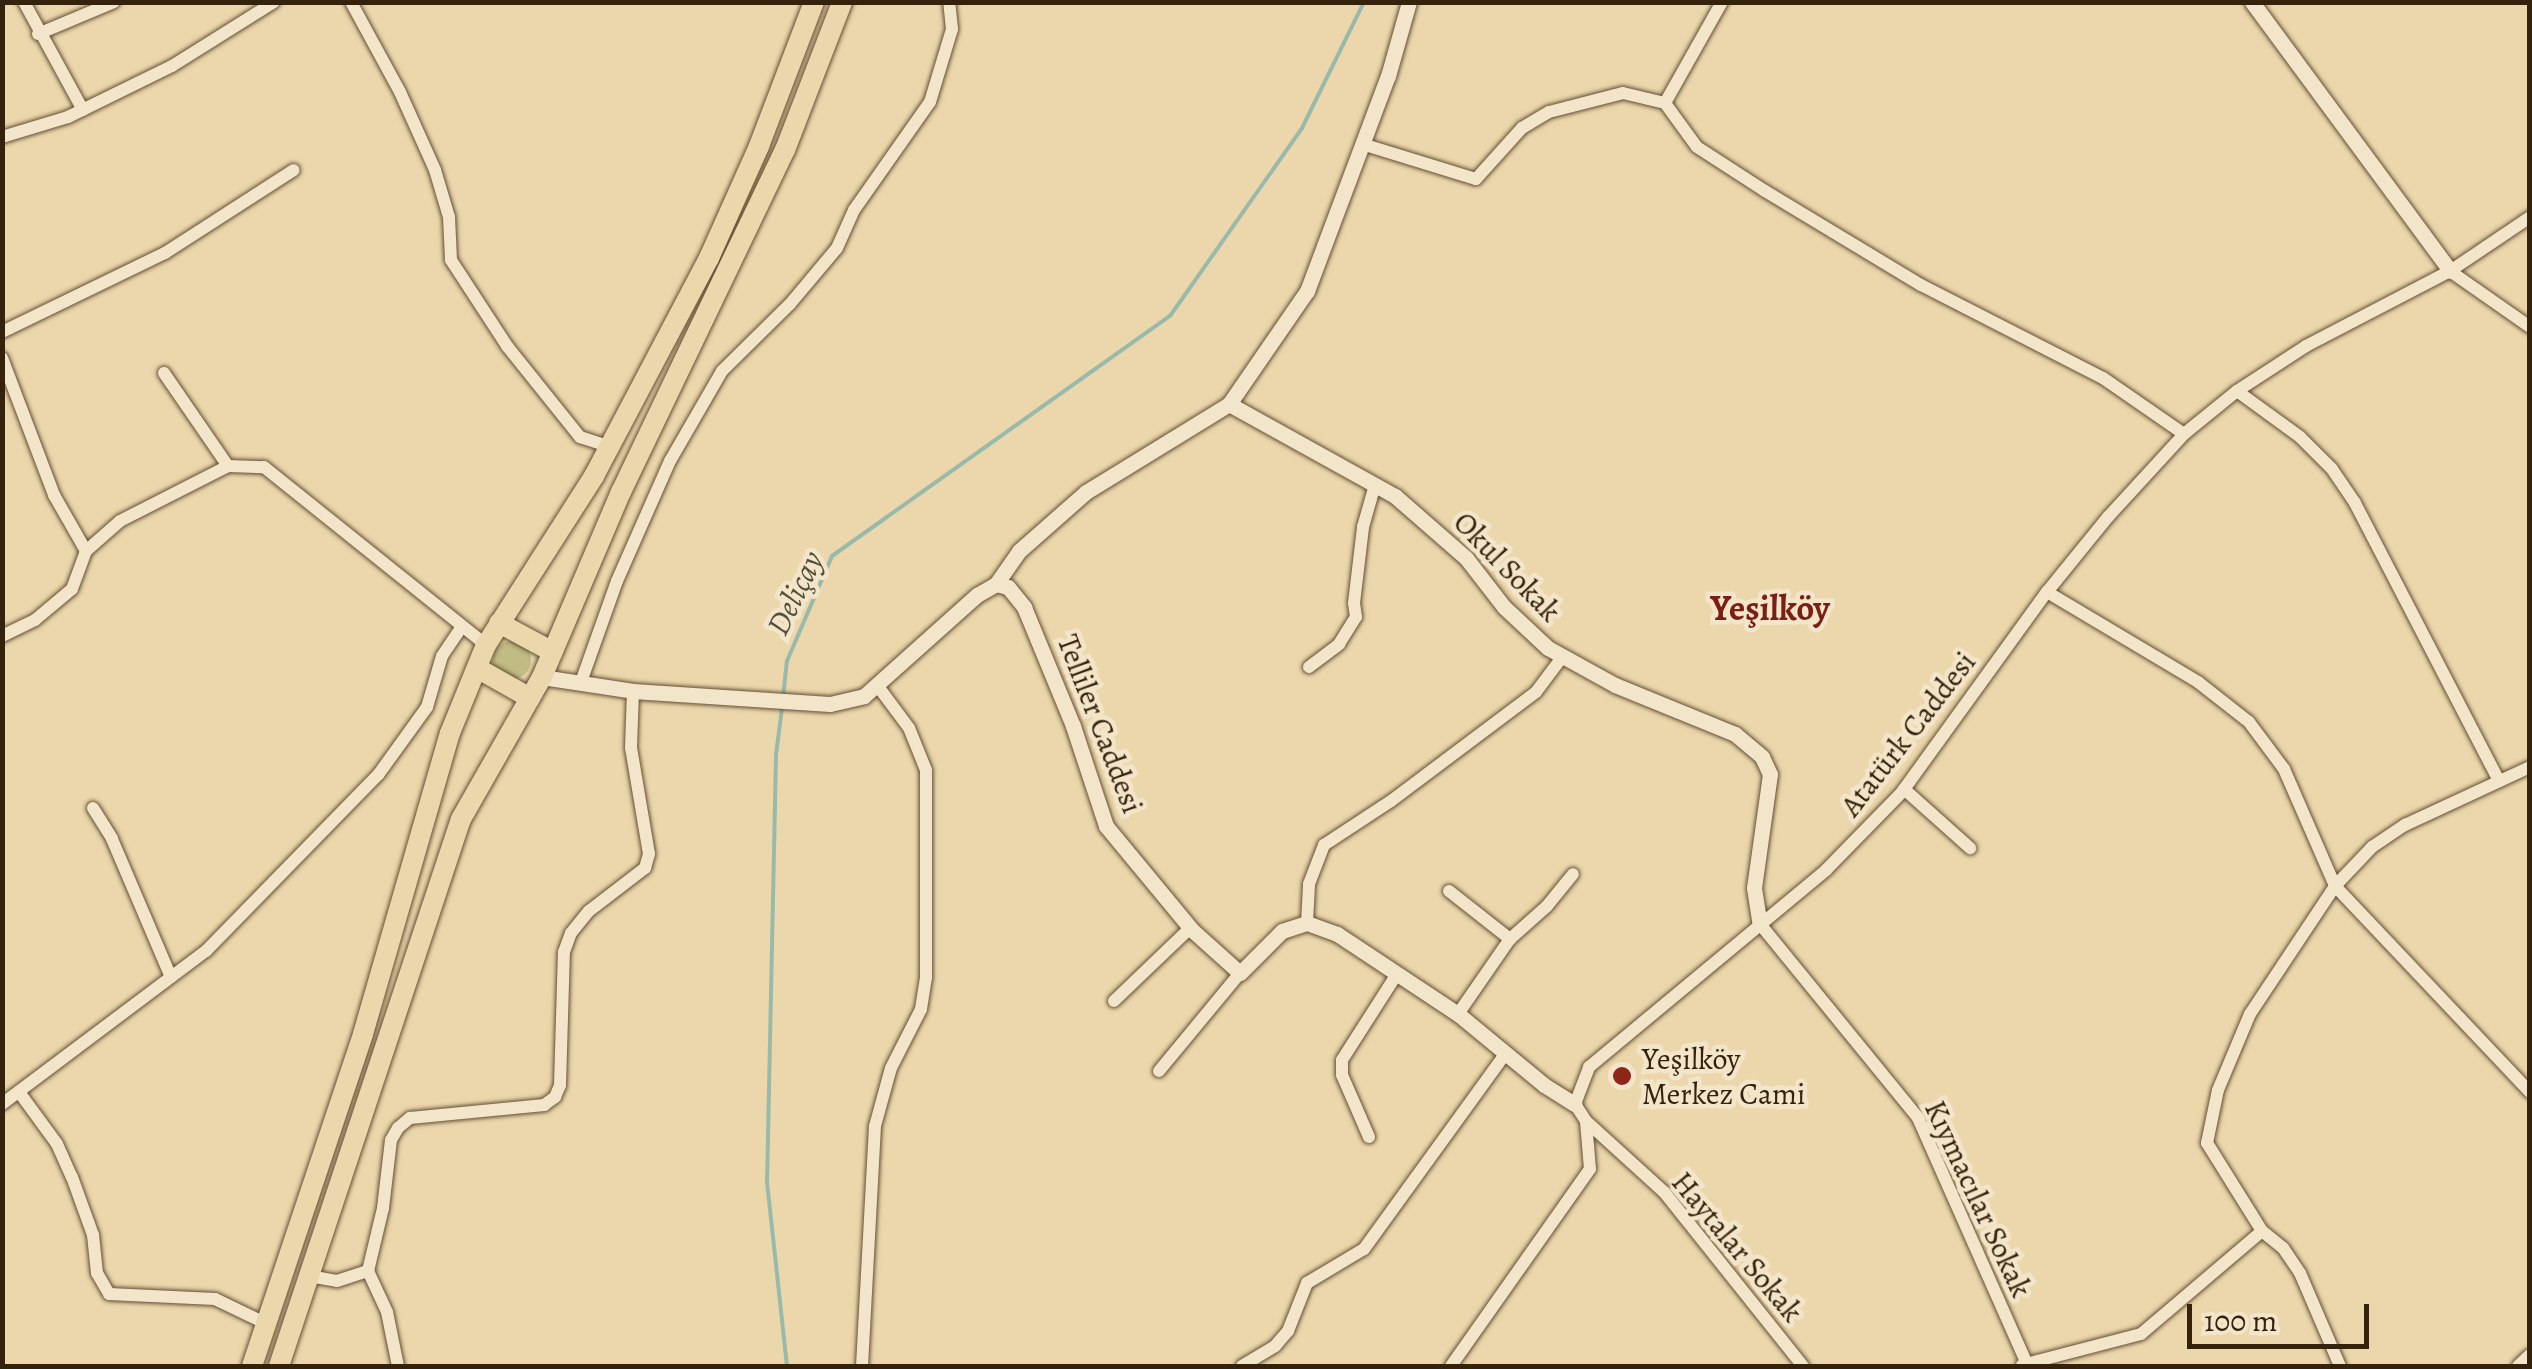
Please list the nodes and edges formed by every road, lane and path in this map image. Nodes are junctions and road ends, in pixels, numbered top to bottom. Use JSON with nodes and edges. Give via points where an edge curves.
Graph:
{"nodes":[{"id":1,"x":24,"y":2,"type":"edge"},
{"id":2,"x":114,"y":2,"type":"edge"},
{"id":3,"x":274,"y":2,"type":"edge"},
{"id":4,"x":351,"y":2,"type":"edge"},
{"id":5,"x":814,"y":2,"type":"edge"},
{"id":6,"x":842,"y":2,"type":"edge"},
{"id":7,"x":950,"y":2,"type":"edge"},
{"id":8,"x":1409,"y":2,"type":"edge"},
{"id":9,"x":1722,"y":2,"type":"edge"},
{"id":10,"x":2252,"y":2,"type":"edge"},
{"id":11,"x":38,"y":34,"type":"junction"},
{"id":12,"x":1665,"y":103,"type":"junction"},
{"id":13,"x":83,"y":110,"type":"junction"},
{"id":14,"x":2,"y":137,"type":"edge"},
{"id":15,"x":1362,"y":144,"type":"junction"},
{"id":16,"x":294,"y":170,"type":"dead end"},
{"id":17,"x":2530,"y":218,"type":"edge"},
{"id":18,"x":2450,"y":271,"type":"junction"},
{"id":19,"x":2530,"y":327,"type":"edge"},
{"id":20,"x":2,"y":332,"type":"edge"},
{"id":21,"x":2,"y":358,"type":"edge"},
{"id":22,"x":164,"y":373,"type":"dead end"},
{"id":23,"x":2237,"y":391,"type":"junction"},
{"id":24,"x":1228,"y":404,"type":"junction"},
{"id":25,"x":2184,"y":434,"type":"junction"},
{"id":26,"x":610,"y":447,"type":"junction"},
{"id":27,"x":228,"y":466,"type":"junction"},
{"id":28,"x":1375,"y":485,"type":"junction"},
{"id":29,"x":86,"y":551,"type":"junction"},
{"id":30,"x":996,"y":584,"type":"junction"},
{"id":31,"x":2047,"y":592,"type":"junction"},
{"id":32,"x":500,"y":624,"type":"junction"},
{"id":33,"x":461,"y":628,"type":"junction"},
{"id":34,"x":2,"y":636,"type":"edge"},
{"id":35,"x":486,"y":645,"type":"junction"},
{"id":36,"x":552,"y":652,"type":"junction"},
{"id":37,"x":1563,"y":656,"type":"junction"},
{"id":38,"x":1309,"y":667,"type":"dead end"},
{"id":39,"x":477,"y":668,"type":"junction"},
{"id":40,"x":542,"y":676,"type":"junction"},
{"id":41,"x":582,"y":682,"type":"junction"},
{"id":42,"x":877,"y":685,"type":"junction"},
{"id":43,"x":633,"y":691,"type":"junction"},
{"id":44,"x":530,"y":698,"type":"junction"},
{"id":45,"x":2530,"y":766,"type":"edge"},
{"id":46,"x":2500,"y":781,"type":"junction"},
{"id":47,"x":1904,"y":788,"type":"junction"},
{"id":48,"x":94,"y":808,"type":"dead end"},
{"id":49,"x":1970,"y":848,"type":"dead end"},
{"id":50,"x":1574,"y":874,"type":"dead end"},
{"id":51,"x":2335,"y":886,"type":"junction"},
{"id":52,"x":1449,"y":891,"type":"dead end"},
{"id":53,"x":1307,"y":924,"type":"junction"},
{"id":54,"x":1760,"y":924,"type":"junction"},
{"id":55,"x":1190,"y":928,"type":"junction"},
{"id":56,"x":1510,"y":939,"type":"junction"},
{"id":57,"x":1240,"y":973,"type":"junction"},
{"id":58,"x":1397,"y":974,"type":"junction"},
{"id":59,"x":171,"y":977,"type":"junction"},
{"id":60,"x":1114,"y":1001,"type":"dead end"},
{"id":61,"x":1458,"y":1014,"type":"junction"},
{"id":62,"x":1505,"y":1054,"type":"junction"},
{"id":63,"x":1159,"y":1071,"type":"dead end"},
{"id":64,"x":18,"y":1092,"type":"junction"},
{"id":65,"x":2530,"y":1092,"type":"edge"},
{"id":66,"x":2,"y":1104,"type":"edge"},
{"id":67,"x":1575,"y":1104,"type":"junction"},
{"id":68,"x":1586,"y":1122,"type":"junction"},
{"id":69,"x":1369,"y":1137,"type":"dead end"},
{"id":70,"x":2262,"y":1231,"type":"junction"},
{"id":71,"x":368,"y":1271,"type":"junction"},
{"id":72,"x":309,"y":1276,"type":"junction"},
{"id":73,"x":267,"y":1324,"type":"junction"},
{"id":74,"x":2530,"y":1355,"type":"edge"},
{"id":75,"x":862,"y":1361,"type":"edge"},
{"id":76,"x":2023,"y":1364,"type":"edge"},
{"id":77,"x":252,"y":1366,"type":"edge"},
{"id":78,"x":279,"y":1366,"type":"edge"},
{"id":79,"x":398,"y":1366,"type":"edge"},
{"id":80,"x":879,"y":1366,"type":"edge"},
{"id":81,"x":1242,"y":1366,"type":"edge"},
{"id":82,"x":1451,"y":1366,"type":"edge"},
{"id":83,"x":1804,"y":1366,"type":"edge"},
{"id":84,"x":2340,"y":1366,"type":"edge"},
{"id":85,"x":2518,"y":1366,"type":"edge"}],
"edges":[{"from":1,"to":11,"type":"street"},
{"from":2,"to":11,"type":"street"},
{"from":3,"to":13,"type":"street","via":[[172,66]]},
{"from":4,"to":26,"type":"street","via":[[435,170],[450,217],[452,260],[507,346],[580,437]]},
{"from":5,"to":26,"type":"highway","via":[[709,258]]},
{"from":6,"to":36,"type":"highway","via":[[785,150]]},
{"from":7,"to":41,"type":"street","via":[[952,29],[930,102],[854,210],[837,248],[722,372],[663,478]]},
{"from":8,"to":15,"type":"street"},
{"from":9,"to":12,"type":"street"},
{"from":10,"to":18,"type":"street"},
{"from":11,"to":13,"type":"street"},
{"from":12,"to":15,"type":"street","via":[[1623,93],[1550,112],[1522,128],[1476,179]]},
{"from":12,"to":25,"type":"street","via":[[1698,147],[1752,182],[1921,285],[2103,378]]},
{"from":13,"to":14,"type":"street"},
{"from":15,"to":24,"type":"street","via":[[1307,291]]},
{"from":16,"to":20,"type":"street","via":[[165,252]]},
{"from":17,"to":18,"type":"street","name":"Atatürk Caddesi"},
{"from":18,"to":19,"type":"street"},
{"from":18,"to":23,"type":"street","name":"Atatürk Caddesi","via":[[2306,346]]},
{"from":21,"to":29,"type":"street","via":[[54,495]]},
{"from":22,"to":27,"type":"street"},
{"from":23,"to":25,"type":"street","name":"Atatürk Caddesi"},
{"from":23,"to":46,"type":"street","via":[[2300,437],[2355,503]]},
{"from":24,"to":28,"type":"street","name":"Okul Sokak"},
{"from":24,"to":30,"type":"street","via":[[1086,492],[1019,550]]},
{"from":25,"to":31,"type":"street","name":"Atatürk Caddesi"},
{"from":26,"to":32,"type":"highway"},
{"from":27,"to":29,"type":"street","via":[[120,521]]},
{"from":27,"to":33,"type":"street","via":[[264,467]]},
{"from":28,"to":37,"type":"street","name":"Okul Sokak","via":[[1466,558],[1504,607]]},
{"from":28,"to":38,"type":"street","via":[[1363,526],[1356,617],[1339,644]]},
{"from":29,"to":34,"type":"street","via":[[72,589],[35,620]]},
{"from":30,"to":42,"type":"street"},
{"from":30,"to":55,"type":"street","name":"Telliler Caddesi","via":[[1008,587],[1024,607],[1106,826]]},
{"from":31,"to":47,"type":"street","name":"Atatürk Caddesi"},
{"from":31,"to":51,"type":"street","via":[[2198,682],[2249,722],[2284,769]]},
{"from":32,"to":35,"type":"highway"},
{"from":32,"to":36,"type":"highway"},
{"from":33,"to":35,"type":"street"},
{"from":33,"to":59,"type":"street","via":[[442,656],[427,706],[378,775],[206,951]]},
{"from":35,"to":39,"type":"highway"},
{"from":36,"to":40,"type":"highway"},
{"from":37,"to":53,"type":"street","via":[[1536,692],[1324,845],[1308,884]]},
{"from":37,"to":54,"type":"street","name":"Okul Sokak","via":[[1735,734],[1762,757],[1770,774],[1754,888]]},
{"from":39,"to":44,"type":"highway"},
{"from":39,"to":73,"type":"highway","via":[[438,770],[363,1034]]},
{"from":40,"to":41,"type":"street"},
{"from":40,"to":44,"type":"highway"},
{"from":41,"to":43,"type":"street"},
{"from":42,"to":43,"type":"street","via":[[864,696],[830,704]]},
{"from":42,"to":75,"type":"street","via":[[909,728],[926,770],[926,978],[921,1010],[890,1068],[875,1126]]},
{"from":43,"to":71,"type":"street","via":[[631,748],[649,854],[645,868],[589,911],[567,943],[556,1097],[544,1106],[410,1118],[398,1128]]},
{"from":44,"to":72,"type":"highway","via":[[461,819]]},
{"from":45,"to":46,"type":"street"},
{"from":46,"to":51,"type":"street","via":[[2405,825],[2372,847]]},
{"from":47,"to":49,"type":"street"},
{"from":47,"to":54,"type":"street","name":"Atatürk Caddesi","via":[[1826,870]]},
{"from":48,"to":59,"type":"street"},
{"from":50,"to":56,"type":"street"},
{"from":51,"to":65,"type":"street"},
{"from":51,"to":70,"type":"street","via":[[2250,1014],[2218,1090],[2207,1144]]},
{"from":52,"to":56,"type":"street"},
{"from":53,"to":57,"type":"street","via":[[1282,931]]},
{"from":53,"to":58,"type":"street","via":[[1337,934]]},
{"from":54,"to":67,"type":"street","name":"Atatürk Caddesi","via":[[1589,1066]]},
{"from":54,"to":76,"type":"street","name":"Kıymacılar Sokak","via":[[1918,1118]]},
{"from":55,"to":57,"type":"street","name":"Telliler Caddesi"},
{"from":55,"to":60,"type":"street"},
{"from":56,"to":61,"type":"street"},
{"from":57,"to":63,"type":"street"},
{"from":58,"to":61,"type":"street"},
{"from":58,"to":69,"type":"street","via":[[1342,1060]]},
{"from":59,"to":64,"type":"street"},
{"from":61,"to":62,"type":"street"},
{"from":62,"to":67,"type":"street"},
{"from":62,"to":81,"type":"street","via":[[1364,1250],[1307,1283],[1288,1331]]},
{"from":64,"to":66,"type":"street"},
{"from":64,"to":73,"type":"street","via":[[57,1144],[92,1235],[96,1273],[110,1294],[215,1299]]},
{"from":67,"to":68,"type":"street"},
{"from":68,"to":82,"type":"street","via":[[1590,1168]]},
{"from":68,"to":83,"type":"street","name":"Haytalar Sokak","via":[[1664,1192]]},
{"from":70,"to":76,"type":"street","via":[[2141,1334]]},
{"from":70,"to":84,"type":"street","via":[[2300,1273]]},
{"from":71,"to":72,"type":"street","via":[[337,1281]]},
{"from":71,"to":79,"type":"street"},
{"from":72,"to":78,"type":"highway"},
{"from":73,"to":77,"type":"highway"},
{"from":74,"to":85,"type":"street"},
{"from":75,"to":80,"type":"street"}]}
